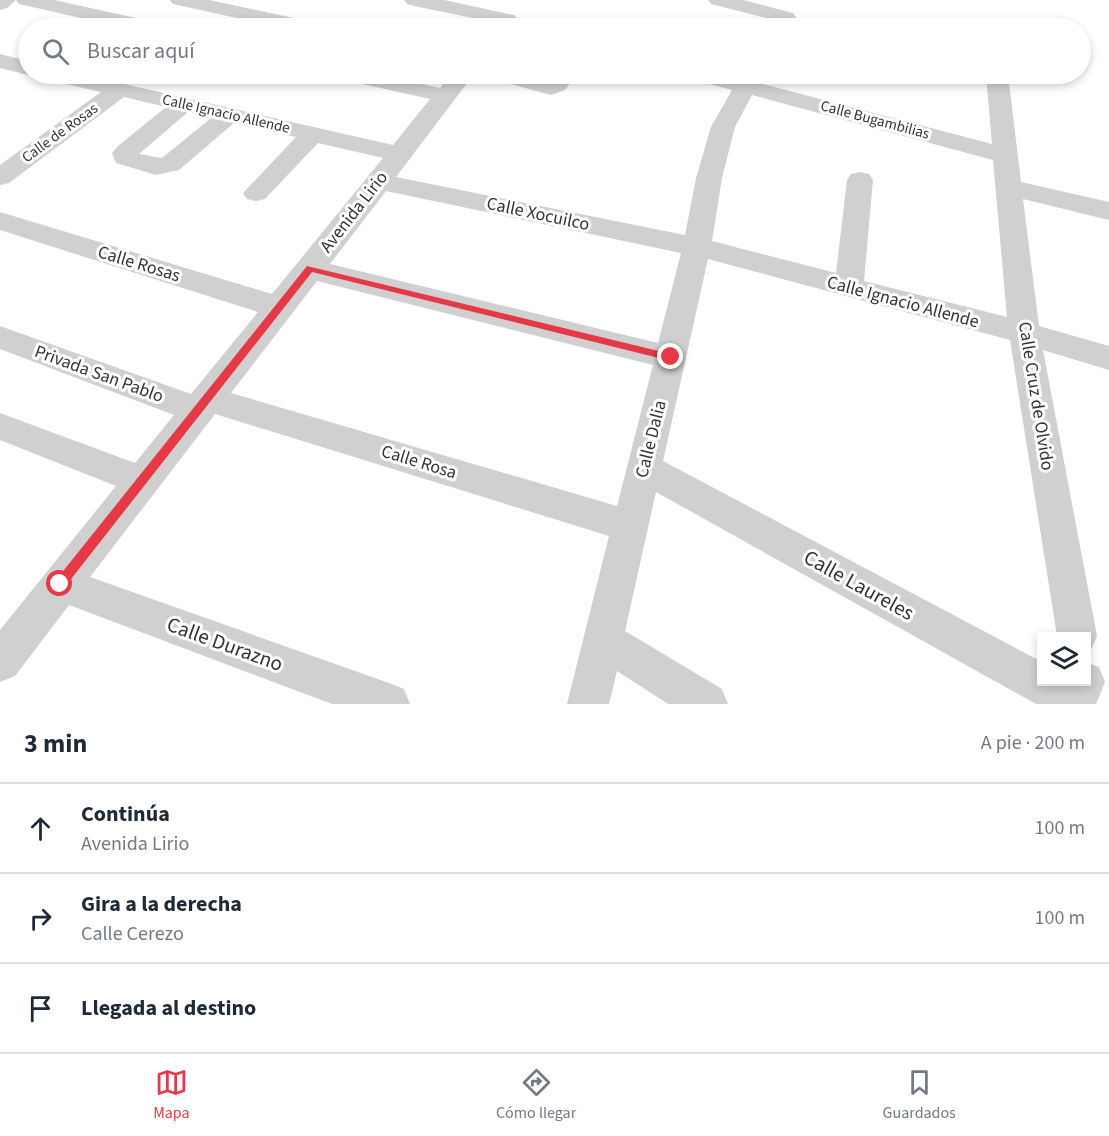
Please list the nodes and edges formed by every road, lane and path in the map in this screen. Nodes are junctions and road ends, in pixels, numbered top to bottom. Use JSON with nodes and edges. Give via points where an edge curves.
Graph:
{"nodes":[{"id":1,"x":6,"y":0,"type":"edge"},
{"id":2,"x":26,"y":0,"type":"edge"},
{"id":3,"x":180,"y":0,"type":"edge"},
{"id":4,"x":414,"y":0,"type":"edge"},
{"id":5,"x":718,"y":0,"type":"edge"},
{"id":6,"x":0,"y":4,"type":"edge"},
{"id":7,"x":788,"y":15,"type":"edge"},
{"id":8,"x":106,"y":18,"type":"edge"},
{"id":9,"x":263,"y":18,"type":"edge"},
{"id":10,"x":492,"y":18,"type":"edge"},
{"id":11,"x":0,"y":61,"type":"edge"},
{"id":12,"x":18,"y":66,"type":"edge"},
{"id":13,"x":97,"y":84,"type":"edge"},
{"id":14,"x":393,"y":84,"type":"edge"},
{"id":15,"x":455,"y":84,"type":"edge"},
{"id":16,"x":746,"y":84,"type":"edge"},
{"id":17,"x":766,"y":84,"type":"edge"},
{"id":18,"x":998,"y":84,"type":"edge"},
{"id":19,"x":120,"y":89,"type":"junction"},
{"id":20,"x":446,"y":96,"type":"junction"},
{"id":21,"x":183,"y":105,"type":"junction"},
{"id":22,"x":228,"y":115,"type":"junction"},
{"id":23,"x":313,"y":134,"type":"junction"},
{"id":24,"x":400,"y":154,"type":"junction"},
{"id":25,"x":1004,"y":155,"type":"junction"},
{"id":26,"x":0,"y":177,"type":"edge"},
{"id":27,"x":860,"y":180,"type":"dead end"},
{"id":28,"x":378,"y":181,"type":"junction"},
{"id":29,"x":1007,"y":187,"type":"junction"},
{"id":30,"x":256,"y":193,"type":"dead end"},
{"id":31,"x":1109,"y":211,"type":"edge"},
{"id":32,"x":0,"y":221,"type":"edge"},
{"id":33,"x":697,"y":247,"type":"junction"},
{"id":34,"x":310,"y":269,"type":"junction"},
{"id":35,"x":849,"y":288,"type":"junction"},
{"id":36,"x":278,"y":308,"type":"junction"},
{"id":37,"x":1024,"y":333,"type":"junction"},
{"id":38,"x":0,"y":337,"type":"edge"},
{"id":39,"x":671,"y":357,"type":"junction"},
{"id":40,"x":1109,"y":358,"type":"edge"},
{"id":41,"x":202,"y":404,"type":"junction"},
{"id":42,"x":0,"y":426,"type":"edge"},
{"id":43,"x":644,"y":468,"type":"junction"},
{"id":44,"x":142,"y":481,"type":"junction"},
{"id":45,"x":630,"y":526,"type":"junction"},
{"id":46,"x":60,"y":584,"type":"junction"},
{"id":47,"x":1076,"y":632,"type":"edge"},
{"id":48,"x":603,"y":640,"type":"junction"},
{"id":49,"x":2,"y":655,"type":"edge"},
{"id":50,"x":1079,"y":689,"type":"edge"},
{"id":51,"x":389,"y":704,"type":"edge"},
{"id":52,"x":588,"y":704,"type":"edge"},
{"id":53,"x":707,"y":704,"type":"edge"}],
"edges":[{"from":1,"to":6,"type":"street"},
{"from":2,"to":8,"type":"street"},
{"from":3,"to":9,"type":"street"},
{"from":4,"to":10,"type":"street"},
{"from":5,"to":7,"type":"street"},
{"from":11,"to":12,"type":"street"},
{"from":13,"to":19,"type":"street","name":"Calle Ignacio Allende"},
{"from":14,"to":20,"type":"street"},
{"from":15,"to":20,"type":"street","name":"Avenida Lirio"},
{"from":16,"to":33,"type":"street","name":"Calle Dalia","via":[[723,127]]},
{"from":17,"to":25,"type":"street","name":"Calle Bugambilias"},
{"from":18,"to":25,"type":"street","name":"Calle Cruz de Olvido"},
{"from":19,"to":21,"type":"street","name":"Calle Ignacio Allende"},
{"from":19,"to":26,"type":"street","name":"Calle de Rosas"},
{"from":20,"to":24,"type":"street","name":"Avenida Lirio"},
{"from":21,"to":22,"type":"street","name":"Calle Ignacio Allende"},
{"from":21,"to":22,"type":"street","via":[[124,153],[125,158],[156,167],[170,165]]},
{"from":22,"to":23,"type":"street","name":"Calle Ignacio Allende"},
{"from":23,"to":24,"type":"street","name":"Calle Ignacio Allende"},
{"from":23,"to":30,"type":"street"},
{"from":24,"to":28,"type":"street","name":"Avenida Lirio"},
{"from":25,"to":29,"type":"street","name":"Calle Cruz de Olvido"},
{"from":27,"to":35,"type":"street"},
{"from":28,"to":33,"type":"street","name":"Calle Xocuilco"},
{"from":28,"to":34,"type":"street","name":"Avenida Lirio"},
{"from":29,"to":31,"type":"street"},
{"from":29,"to":37,"type":"street","name":"Calle Cruz de Olvido"},
{"from":32,"to":36,"type":"street","name":"Calle Rosas"},
{"from":33,"to":35,"type":"street","name":"Calle Ignacio Allende"},
{"from":33,"to":39,"type":"street","name":"Calle Dalia"},
{"from":34,"to":36,"type":"street","name":"Avenida Lirio"},
{"from":34,"to":39,"type":"street"},
{"from":35,"to":37,"type":"street","name":"Calle Ignacio Allende"},
{"from":36,"to":41,"type":"street","name":"Avenida Lirio"},
{"from":37,"to":40,"type":"street","name":"Calle Ignacio Allende"},
{"from":37,"to":47,"type":"street","name":"Calle Cruz de Olvido"},
{"from":38,"to":41,"type":"street","name":"Privada San Pablo"},
{"from":39,"to":43,"type":"street","name":"Calle Dalia"},
{"from":41,"to":44,"type":"street","name":"Avenida Lirio"},
{"from":41,"to":45,"type":"street","name":"Calle Rosa"},
{"from":42,"to":44,"type":"street"},
{"from":43,"to":45,"type":"street","name":"Calle Dalia"},
{"from":43,"to":50,"type":"street","name":"Calle Laureles","via":[[1052,690],[1065,696]]},
{"from":44,"to":46,"type":"street","name":"Avenida Lirio"},
{"from":45,"to":48,"type":"street","name":"Calle Dalia"},
{"from":46,"to":49,"type":"street","name":"Avenida Lirio"},
{"from":46,"to":51,"type":"street","name":"Calle Durazno"},
{"from":48,"to":52,"type":"street","name":"Calle Dalia"},
{"from":48,"to":53,"type":"street"}]}
